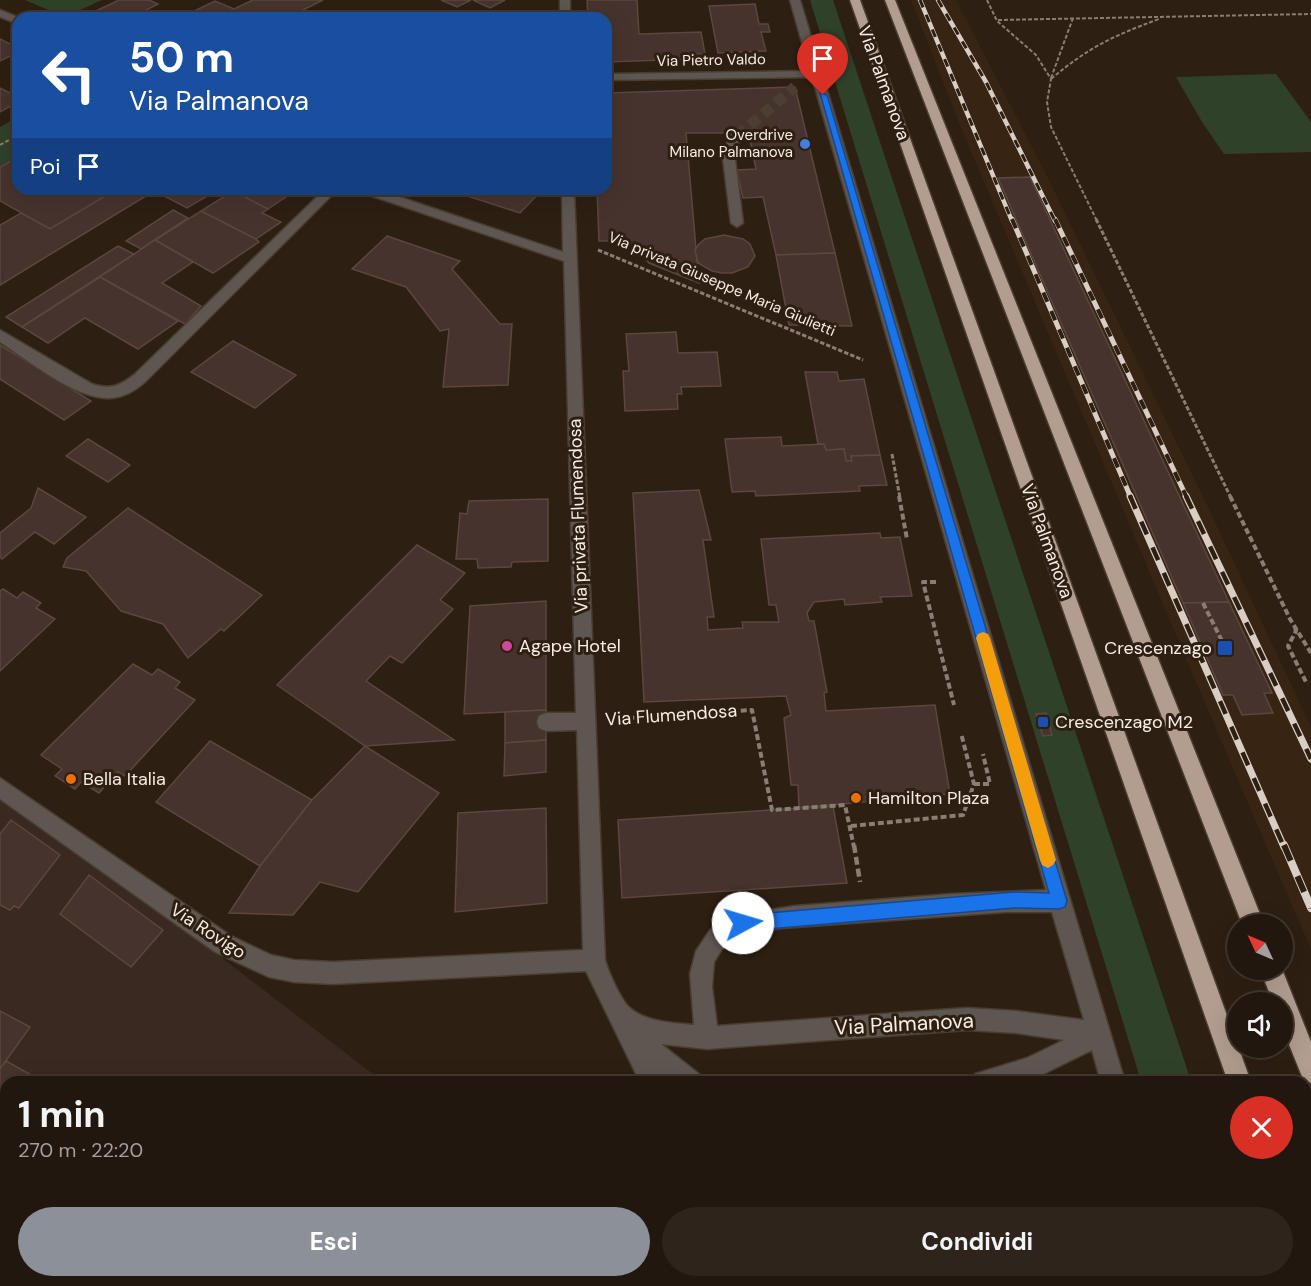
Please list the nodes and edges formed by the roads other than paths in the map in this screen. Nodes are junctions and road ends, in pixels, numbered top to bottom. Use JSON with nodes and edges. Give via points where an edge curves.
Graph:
{"nodes":[{"id":1,"x":795,"y":0,"type":"edge"},
{"id":2,"x":855,"y":0,"type":"edge"},
{"id":3,"x":890,"y":0,"type":"edge"},
{"id":4,"x":817,"y":74,"type":"junction"},
{"id":5,"x":612,"y":77,"type":"edge"},
{"id":6,"x":797,"y":86,"type":"tunnel mouth"},
{"id":7,"x":737,"y":136,"type":"tunnel mouth"},
{"id":8,"x":326,"y":195,"type":"edge"},
{"id":9,"x":382,"y":195,"type":"edge"},
{"id":10,"x":568,"y":195,"type":"edge"},
{"id":11,"x":737,"y":223,"type":"dead end"},
{"id":12,"x":569,"y":258,"type":"junction"},
{"id":13,"x":0,"y":335,"type":"edge"},
{"id":14,"x":585,"y":721,"type":"junction"},
{"id":15,"x":546,"y":722,"type":"dead end"},
{"id":16,"x":0,"y":787,"type":"edge"},
{"id":17,"x":1059,"y":901,"type":"junction"},
{"id":18,"x":1249,"y":914,"type":"edge"},
{"id":19,"x":594,"y":960,"type":"junction"},
{"id":20,"x":1275,"y":980,"type":"edge"},
{"id":21,"x":622,"y":1017,"type":"junction"},
{"id":22,"x":1099,"y":1034,"type":"junction"},
{"id":23,"x":707,"y":1038,"type":"junction"},
{"id":24,"x":1311,"y":1071,"type":"edge"},
{"id":25,"x":649,"y":1076,"type":"edge"},
{"id":26,"x":683,"y":1076,"type":"edge"},
{"id":27,"x":1012,"y":1076,"type":"edge"},
{"id":28,"x":1111,"y":1076,"type":"edge"},
{"id":29,"x":1238,"y":1076,"type":"edge"}],
"edges":[{"from":1,"to":4,"type":"street"},
{"from":2,"to":29,"type":"highway","name":"Via Palmanova"},
{"from":3,"to":18,"type":"highway","name":"Via Palmanova"},
{"from":4,"to":5,"type":"street","name":"Via Pietro Valdo"},
{"from":4,"to":6,"type":"street"},
{"from":4,"to":17,"type":"street"},
{"from":7,"to":11,"type":"street","via":[[728,151]]},
{"from":8,"to":13,"type":"street","via":[[140,378],[124,389],[104,394],[87,390]]},
{"from":9,"to":12,"type":"street"},
{"from":10,"to":12,"type":"street","name":"Via privata Flumendosa"},
{"from":12,"to":14,"type":"street","name":"Via privata Flumendosa"},
{"from":14,"to":15,"type":"street"},
{"from":14,"to":19,"type":"street","name":"Via privata Flumendosa"},
{"from":16,"to":19,"type":"street","name":"Via Rovigo","via":[[223,944],[269,966],[333,973]]},
{"from":17,"to":22,"type":"street"},
{"from":17,"to":23,"type":"street","via":[[1014,900],[751,922],[732,927],[705,952],[703,1008]]},
{"from":19,"to":21,"type":"street","name":"Via privata Flumendosa"},
{"from":20,"to":24,"type":"highway"},
{"from":21,"to":23,"type":"street","name":"Via Palmanova","via":[[659,1032]]},
{"from":21,"to":25,"type":"street","name":"Via privata Flumendosa"},
{"from":21,"to":26,"type":"street","via":[[653,1053]]},
{"from":22,"to":23,"type":"street","name":"Via Palmanova","via":[[967,1019]]},
{"from":22,"to":27,"type":"street"},
{"from":22,"to":28,"type":"street"}]}
